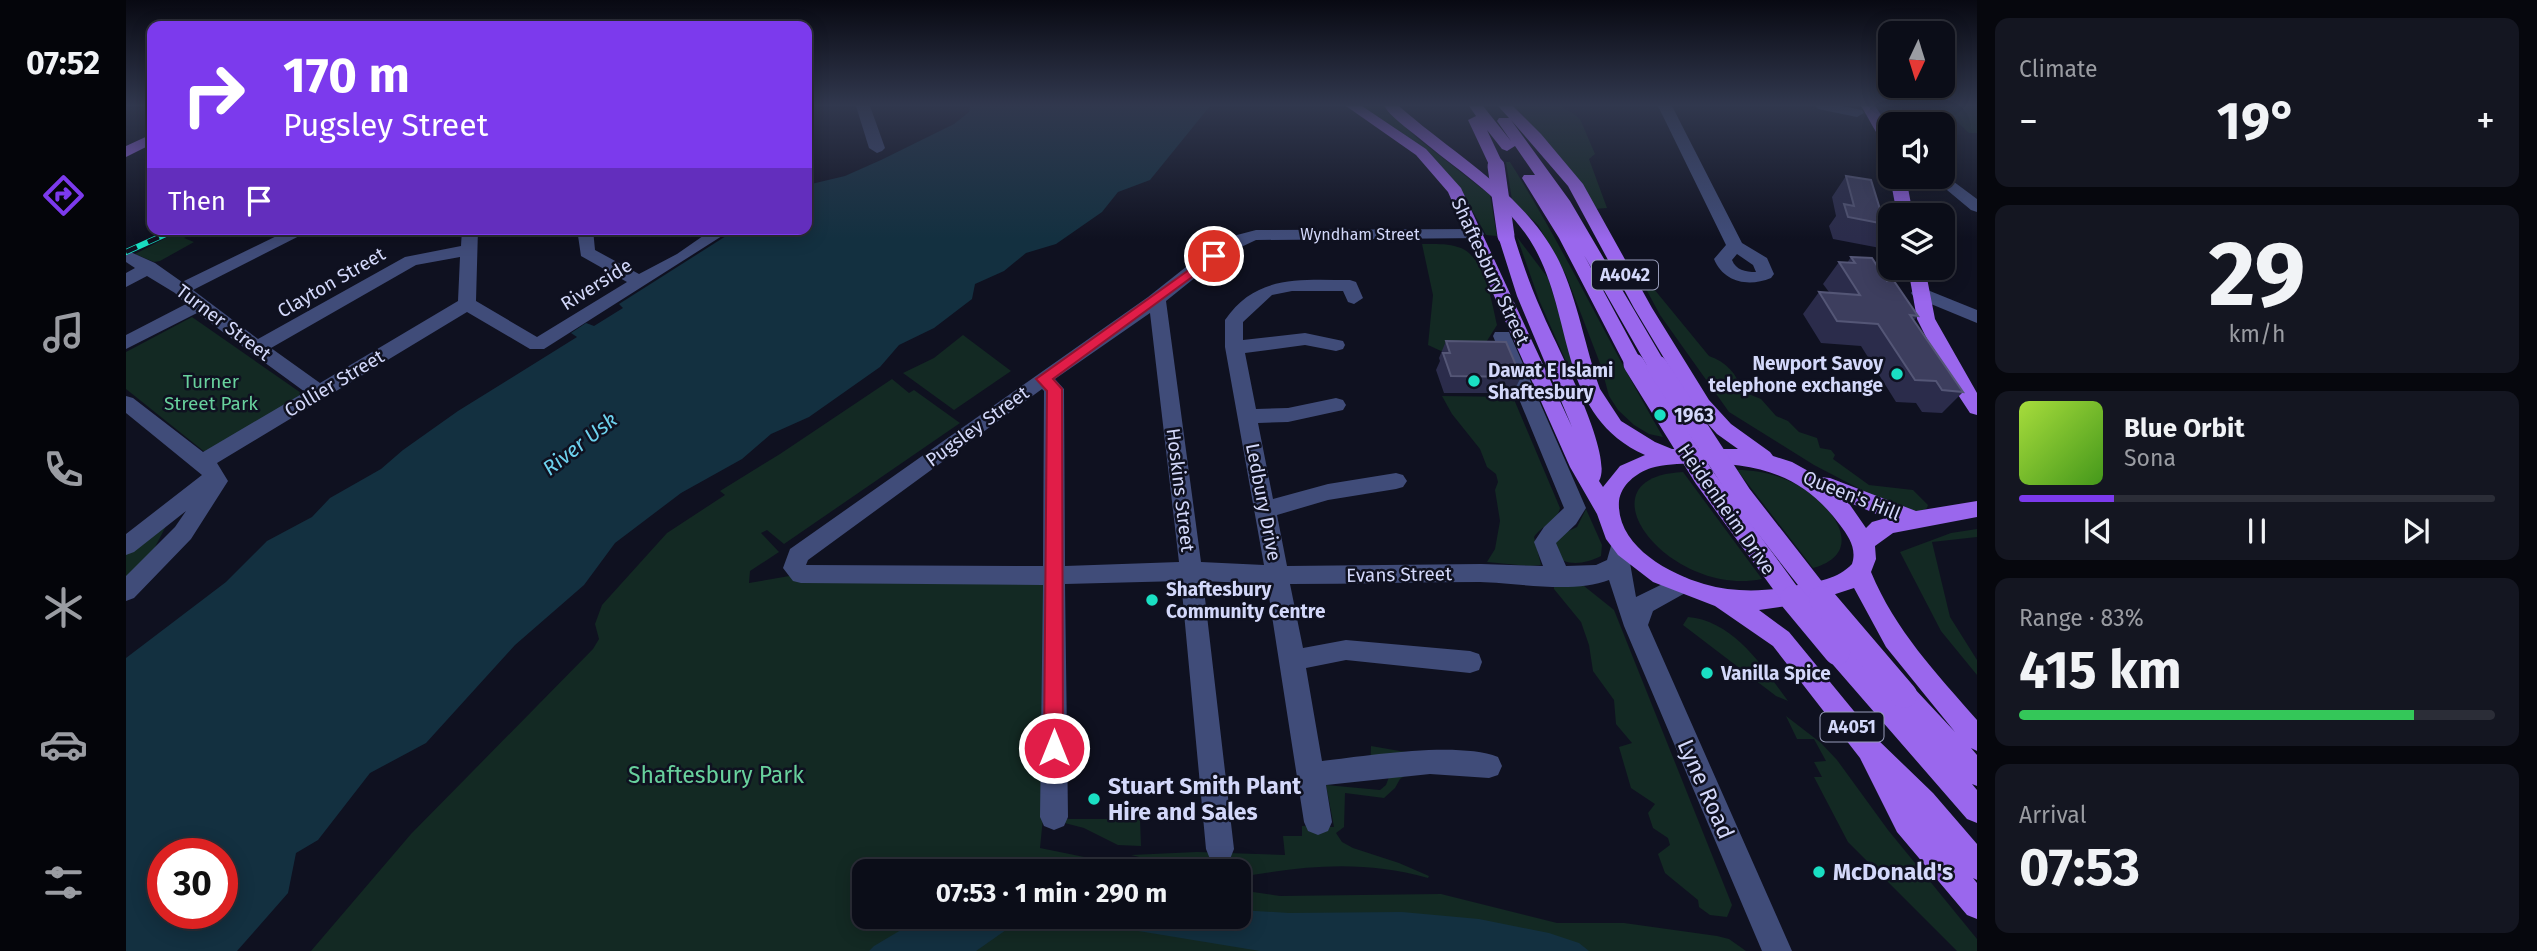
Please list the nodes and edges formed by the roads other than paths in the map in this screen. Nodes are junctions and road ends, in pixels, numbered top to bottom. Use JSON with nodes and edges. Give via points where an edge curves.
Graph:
{"nodes":[{"id":1,"x":1419,"y":150,"type":"edge"},
{"id":2,"x":1442,"y":150,"type":"edge"},
{"id":3,"x":1489,"y":150,"type":"edge"},
{"id":4,"x":1509,"y":150,"type":"edge"},
{"id":5,"x":1525,"y":150,"type":"edge"},
{"id":6,"x":1547,"y":150,"type":"edge"},
{"id":7,"x":1687,"y":150,"type":"edge"},
{"id":8,"x":1955,"y":188,"type":"edge"},
{"id":9,"x":1977,"y":206,"type":"edge"},
{"id":10,"x":1476,"y":234,"type":"junction"},
{"id":11,"x":292,"y":235,"type":"edge"},
{"id":12,"x":470,"y":235,"type":"edge"},
{"id":13,"x":586,"y":235,"type":"edge"},
{"id":14,"x":715,"y":235,"type":"edge"},
{"id":15,"x":1244,"y":237,"type":"joint"},
{"id":16,"x":469,"y":250,"type":"junction"},
{"id":17,"x":1738,"y":252,"type":"dead end"},
{"id":18,"x":126,"y":255,"type":"edge"},
{"id":19,"x":149,"y":267,"type":"junction"},
{"id":20,"x":1918,"y":280,"type":"edge"},
{"id":21,"x":126,"y":281,"type":"edge"},
{"id":22,"x":640,"y":282,"type":"junction"},
{"id":23,"x":181,"y":289,"type":"junction"},
{"id":24,"x":1920,"y":293,"type":"junction"},
{"id":25,"x":1354,"y":298,"type":"dead end"},
{"id":26,"x":1157,"y":299,"type":"junction"},
{"id":27,"x":467,"y":304,"type":"junction"},
{"id":28,"x":198,"y":305,"type":"junction"},
{"id":29,"x":1977,"y":317,"type":"edge"},
{"id":30,"x":1502,"y":336,"type":"dead end"},
{"id":31,"x":126,"y":343,"type":"edge"},
{"id":32,"x":1336,"y":345,"type":"dead end"},
{"id":33,"x":1234,"y":347,"type":"junction"},
{"id":34,"x":257,"y":348,"type":"junction"},
{"id":35,"x":1043,"y":379,"type":"junction"},
{"id":36,"x":319,"y":392,"type":"junction"},
{"id":37,"x":126,"y":403,"type":"edge"},
{"id":38,"x":1336,"y":405,"type":"dead end"},
{"id":39,"x":1977,"y":408,"type":"edge"},
{"id":40,"x":1248,"y":416,"type":"junction"},
{"id":41,"x":1670,"y":457,"type":"junction"},
{"id":42,"x":1768,"y":461,"type":"junction"},
{"id":43,"x":1789,"y":469,"type":"junction"},
{"id":44,"x":208,"y":470,"type":"junction"},
{"id":45,"x":1396,"y":481,"type":"dead end"},
{"id":46,"x":1591,"y":485,"type":"junction"},
{"id":47,"x":1605,"y":509,"type":"junction"},
{"id":48,"x":1977,"y":509,"type":"edge"},
{"id":49,"x":1265,"y":510,"type":"junction"},
{"id":50,"x":1915,"y":520,"type":"junction"},
{"id":51,"x":1863,"y":543,"type":"junction"},
{"id":52,"x":126,"y":546,"type":"edge"},
{"id":53,"x":1615,"y":566,"type":"junction"},
{"id":54,"x":1191,"y":571,"type":"junction"},
{"id":55,"x":1860,"y":573,"type":"junction"},
{"id":56,"x":801,"y":574,"type":"joint"},
{"id":57,"x":1278,"y":575,"type":"junction"},
{"id":58,"x":1052,"y":576,"type":"junction"},
{"id":59,"x":1558,"y":576,"type":"junction"},
{"id":60,"x":1679,"y":585,"type":"junction"},
{"id":61,"x":126,"y":592,"type":"edge"},
{"id":62,"x":1720,"y":598,"type":"junction"},
{"id":63,"x":1650,"y":600,"type":"junction"},
{"id":64,"x":1636,"y":626,"type":"junction"},
{"id":65,"x":1911,"y":659,"type":"junction"},
{"id":66,"x":1293,"y":660,"type":"junction"},
{"id":67,"x":1470,"y":662,"type":"dead end"},
{"id":68,"x":1977,"y":716,"type":"edge"},
{"id":69,"x":1977,"y":738,"type":"edge"},
{"id":70,"x":1867,"y":747,"type":"junction"},
{"id":71,"x":1489,"y":766,"type":"dead end"},
{"id":72,"x":1312,"y":774,"type":"junction"},
{"id":73,"x":1977,"y":774,"type":"edge"},
{"id":74,"x":1977,"y":810,"type":"edge"},
{"id":75,"x":1054,"y":817,"type":"dead end"},
{"id":76,"x":1318,"y":822,"type":"dead end"},
{"id":77,"x":1220,"y":849,"type":"dead end"},
{"id":78,"x":1977,"y":866,"type":"edge"},
{"id":79,"x":1977,"y":905,"type":"edge"},
{"id":80,"x":1777,"y":951,"type":"edge"}],
"edges":[{"from":1,"to":10,"type":"main road","name":"Shaftesbury Street","via":[[1455,191]]},
{"from":2,"to":41,"type":"main road","name":"Shaftesbury Street","via":[[1489,188],[1541,244],[1599,408],[1615,428]]},
{"from":3,"to":46,"type":"main road","bridge":true,"via":[[1496,166],[1513,264],[1576,414],[1592,467]]},
{"from":4,"to":74,"type":"main road","name":"Heidenheim Drive","number":"A4042","bridge":true,"via":[[1538,189],[1634,364],[1714,494],[1798,607]]},
{"from":5,"to":73,"type":"main road","name":"Heidenheim Drive","number":"A4042","bridge":true,"via":[[1562,201],[1688,419],[1781,550]]},
{"from":6,"to":42,"type":"main road","number":"A4042","via":[[1575,184],[1702,405],[1724,429]]},
{"from":7,"to":17,"type":"street"},
{"from":8,"to":9,"type":"street"},
{"from":10,"to":15,"type":"street","name":"Wyndham Street"},
{"from":10,"to":46,"type":"main road","name":"Shaftesbury Street"},
{"from":11,"to":23,"type":"street"},
{"from":12,"to":16,"type":"street"},
{"from":13,"to":22,"type":"street","via":[[587,252]]},
{"from":14,"to":22,"type":"street","name":"Riverside"},
{"from":15,"to":26,"type":"street","name":"Pugsley Street"},
{"from":16,"to":27,"type":"street"},
{"from":16,"to":34,"type":"street","name":"Clayton Street","via":[[411,261]]},
{"from":18,"to":19,"type":"street","name":"Turner Street"},
{"from":19,"to":21,"type":"street"},
{"from":19,"to":23,"type":"street","name":"Turner Street"},
{"from":20,"to":24,"type":"main road"},
{"from":22,"to":27,"type":"street","name":"Riverside","via":[[537,345]]},
{"from":23,"to":28,"type":"street","name":"Turner Street"},
{"from":24,"to":29,"type":"street"},
{"from":24,"to":39,"type":"main road","via":[[1926,319]]},
{"from":25,"to":33,"type":"street","via":[[1350,286],[1292,285],[1266,291],[1234,320]]},
{"from":26,"to":35,"type":"street","name":"Pugsley Street"},
{"from":26,"to":54,"type":"street","name":"Hoskins Street"},
{"from":27,"to":36,"type":"street","name":"Collier Street"},
{"from":28,"to":31,"type":"street"},
{"from":28,"to":34,"type":"street","name":"Turner Street"},
{"from":30,"to":59,"type":"street","name":"Shaftesbury Street","via":[[1575,508],[1545,542]]},
{"from":32,"to":33,"type":"street","via":[[1305,339]]},
{"from":33,"to":40,"type":"street","name":"Ledbury Drive"},
{"from":34,"to":36,"type":"street","name":"Turner Street"},
{"from":35,"to":56,"type":"street","name":"Pugsley Street","via":[[798,555],[794,568]]},
{"from":35,"to":58,"type":"street","via":[[1054,389]]},
{"from":36,"to":44,"type":"street","name":"Collier Street"},
{"from":37,"to":44,"type":"street"},
{"from":38,"to":40,"type":"street","via":[[1288,415]]},
{"from":40,"to":49,"type":"street","name":"Ledbury Drive"},
{"from":41,"to":42,"type":"main road","number":"A4042","via":[[1721,455]]},
{"from":41,"to":47,"type":"main road","number":"A4042","via":[[1637,465],[1622,475]]},
{"from":42,"to":43,"type":"main road","number":"A4042"},
{"from":43,"to":50,"type":"main road","name":"Queen's Hill"},
{"from":43,"to":51,"type":"main road","number":"A4042","via":[[1836,503]]},
{"from":44,"to":52,"type":"street","name":"Collier Street"},
{"from":44,"to":61,"type":"street","via":[[217,481],[214,487],[183,533]]},
{"from":45,"to":49,"type":"street","via":[[1328,492]]},
{"from":46,"to":47,"type":"main road","name":"Shaftesbury Street"},
{"from":47,"to":53,"type":"main road","name":"Shaftesbury Street"},
{"from":48,"to":50,"type":"main road","name":"Queen's Hill"},
{"from":49,"to":57,"type":"street","name":"Ledbury Drive"},
{"from":50,"to":51,"type":"main road","name":"Queen's Hill","via":[[1880,528]]},
{"from":51,"to":55,"type":"main road","via":[[1866,559]]},
{"from":53,"to":59,"type":"street","name":"Evans Street"},
{"from":53,"to":60,"type":"main road","via":[[1658,575]]},
{"from":53,"to":63,"type":"street"},
{"from":53,"to":64,"type":"street","name":"Lyne Road"},
{"from":54,"to":57,"type":"street","name":"Evans Street"},
{"from":54,"to":58,"type":"street","name":"Evans Street"},
{"from":54,"to":77,"type":"street","name":"Hoskins Street"},
{"from":55,"to":62,"type":"main road","via":[[1825,589],[1788,598]]},
{"from":55,"to":65,"type":"main road","via":[[1866,595]]},
{"from":56,"to":58,"type":"street","name":"Evans Street"},
{"from":57,"to":59,"type":"street","name":"Evans Street"},
{"from":57,"to":66,"type":"street","name":"Ledbury Drive"},
{"from":58,"to":75,"type":"street"},
{"from":60,"to":62,"type":"main road"},
{"from":60,"to":63,"type":"street"},
{"from":62,"to":70,"type":"main road","number":"A4051","via":[[1781,639]]},
{"from":63,"to":64,"type":"street","via":[[1643,605]]},
{"from":64,"to":80,"type":"street","name":"Lyne Road"},
{"from":65,"to":68,"type":"main road"},
{"from":65,"to":69,"type":"main road"},
{"from":66,"to":67,"type":"street","via":[[1346,650]]},
{"from":66,"to":72,"type":"street","name":"Ledbury Drive"},
{"from":70,"to":78,"type":"main road","number":"A4051","via":[[1924,802]]},
{"from":70,"to":79,"type":"main road","via":[[1908,823]]},
{"from":71,"to":72,"type":"street","via":[[1430,762]]},
{"from":72,"to":76,"type":"street","name":"Ledbury Drive"}]}
